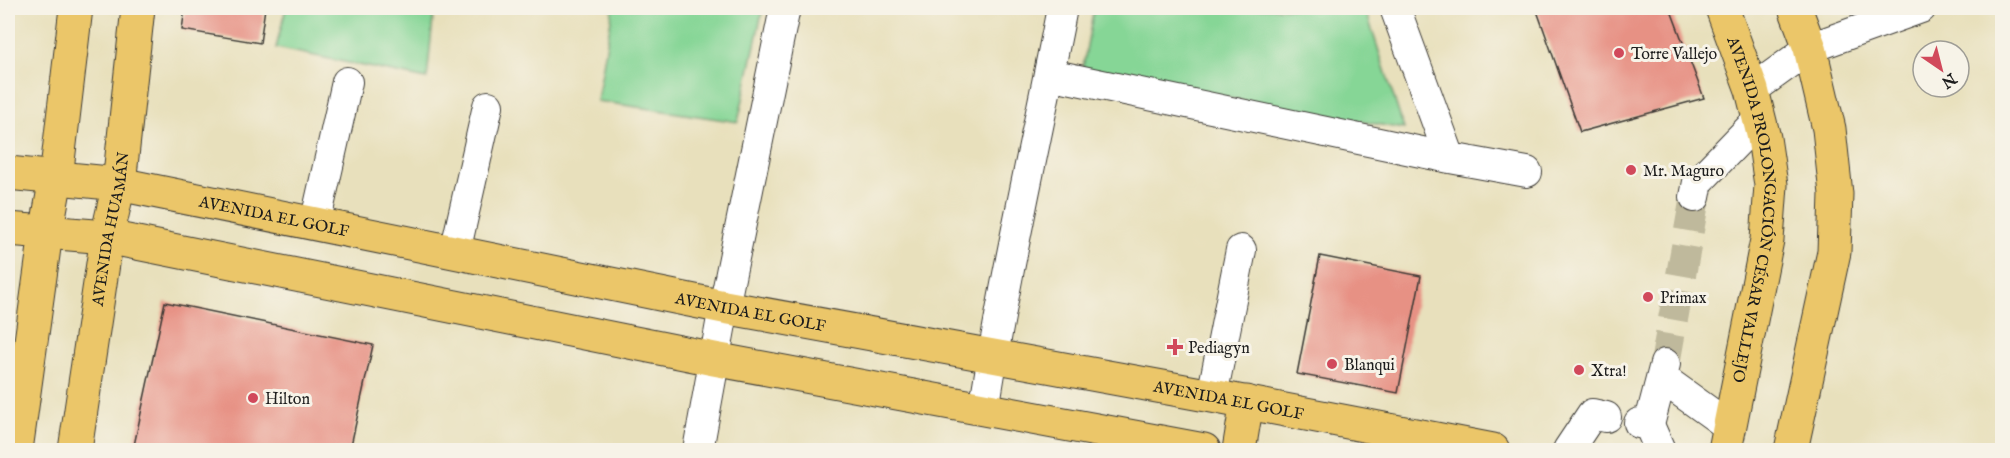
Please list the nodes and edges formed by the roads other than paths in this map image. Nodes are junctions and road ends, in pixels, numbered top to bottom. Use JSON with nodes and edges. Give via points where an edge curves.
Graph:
{"nodes":[{"id":1,"x":76,"y":8,"type":"edge"},
{"id":2,"x":138,"y":8,"type":"edge"},
{"id":3,"x":785,"y":8,"type":"edge"},
{"id":4,"x":1062,"y":8,"type":"edge"},
{"id":5,"x":1395,"y":8,"type":"edge"},
{"id":6,"x":1722,"y":8,"type":"edge"},
{"id":7,"x":1795,"y":8,"type":"edge"},
{"id":8,"x":1921,"y":8,"type":"edge"},
{"id":9,"x":1810,"y":48,"type":"junction"},
{"id":10,"x":1049,"y":74,"type":"junction"},
{"id":11,"x":347,"y":82,"type":"dead end"},
{"id":12,"x":1756,"y":104,"type":"junction"},
{"id":13,"x":488,"y":106,"type":"dead end"},
{"id":14,"x":1450,"y":158,"type":"junction"},
{"id":15,"x":1527,"y":172,"type":"dead end"},
{"id":16,"x":8,"y":173,"type":"edge"},
{"id":17,"x":56,"y":178,"type":"junction"},
{"id":18,"x":119,"y":184,"type":"junction"},
{"id":19,"x":1695,"y":197,"type":"tunnel mouth"},
{"id":20,"x":315,"y":224,"type":"junction"},
{"id":21,"x":8,"y":229,"type":"edge"},
{"id":22,"x":46,"y":233,"type":"junction"},
{"id":23,"x":107,"y":237,"type":"junction"},
{"id":24,"x":1241,"y":250,"type":"dead end"},
{"id":25,"x":455,"y":252,"type":"junction"},
{"id":26,"x":724,"y":307,"type":"junction"},
{"id":27,"x":993,"y":356,"type":"junction"},
{"id":28,"x":714,"y":359,"type":"junction"},
{"id":29,"x":1212,"y":396,"type":"junction"},
{"id":30,"x":1247,"y":402,"type":"junction"},
{"id":31,"x":984,"y":410,"type":"junction"},
{"id":32,"x":1606,"y":417,"type":"dead end"},
{"id":33,"x":1649,"y":433,"type":"edge"},
{"id":34,"x":1727,"y":439,"type":"edge"},
{"id":35,"x":16,"y":450,"type":"edge"},
{"id":36,"x":75,"y":450,"type":"edge"},
{"id":37,"x":698,"y":450,"type":"edge"},
{"id":38,"x":1204,"y":450,"type":"edge"},
{"id":39,"x":1239,"y":450,"type":"edge"},
{"id":40,"x":1493,"y":450,"type":"edge"},
{"id":41,"x":1568,"y":450,"type":"edge"},
{"id":42,"x":1791,"y":450,"type":"edge"}],
"edges":[{"from":1,"to":17,"type":"main road"},
{"from":2,"to":18,"type":"main road","name":"AVENIDA HUAMÁN"},
{"from":3,"to":26,"type":"street"},
{"from":4,"to":10,"type":"street"},
{"from":5,"to":14,"type":"street"},
{"from":6,"to":12,"type":"main road","name":"AVENIDA PROLONGACIÓN CÉSAR VALLEJO"},
{"from":7,"to":9,"type":"main road"},
{"from":8,"to":9,"type":"street"},
{"from":9,"to":12,"type":"street"},
{"from":9,"to":42,"type":"main road","via":[[1829,129],[1836,194],[1834,252]]},
{"from":10,"to":14,"type":"street"},
{"from":10,"to":27,"type":"street"},
{"from":11,"to":20,"type":"street"},
{"from":12,"to":19,"type":"street","via":[[1698,182]]},
{"from":12,"to":34,"type":"main road","name":"AVENIDA PROLONGACIÓN CÉSAR VALLEJO","via":[[1771,185],[1767,240]]},
{"from":13,"to":25,"type":"street"},
{"from":14,"to":15,"type":"street"},
{"from":16,"to":17,"type":"main road","name":"AVENIDA EL GOLF"},
{"from":17,"to":18,"type":"main road","name":"AVENIDA EL GOLF"},
{"from":17,"to":22,"type":"main road"},
{"from":18,"to":20,"type":"main road","name":"AVENIDA EL GOLF"},
{"from":18,"to":23,"type":"main road","name":"AVENIDA HUAMÁN"},
{"from":20,"to":25,"type":"main road","name":"AVENIDA EL GOLF"},
{"from":21,"to":22,"type":"main road"},
{"from":22,"to":23,"type":"main road"},
{"from":22,"to":35,"type":"main road"},
{"from":23,"to":28,"type":"main road"},
{"from":23,"to":36,"type":"main road","name":"AVENIDA HUAMÁN"},
{"from":24,"to":29,"type":"street"},
{"from":25,"to":26,"type":"main road","name":"AVENIDA EL GOLF"},
{"from":26,"to":27,"type":"main road","name":"AVENIDA EL GOLF"},
{"from":26,"to":28,"type":"street"},
{"from":27,"to":29,"type":"main road","name":"AVENIDA EL GOLF"},
{"from":27,"to":31,"type":"street"},
{"from":28,"to":31,"type":"main road"},
{"from":28,"to":37,"type":"street"},
{"from":29,"to":30,"type":"main road","name":"AVENIDA EL GOLF"},
{"from":30,"to":39,"type":"main road"},
{"from":30,"to":40,"type":"main road","name":"AVENIDA EL GOLF"},
{"from":31,"to":38,"type":"main road"},
{"from":32,"to":41,"type":"street","via":[[1592,414]]},
{"from":33,"to":34,"type":"street","via":[[1663,371]]}]}
